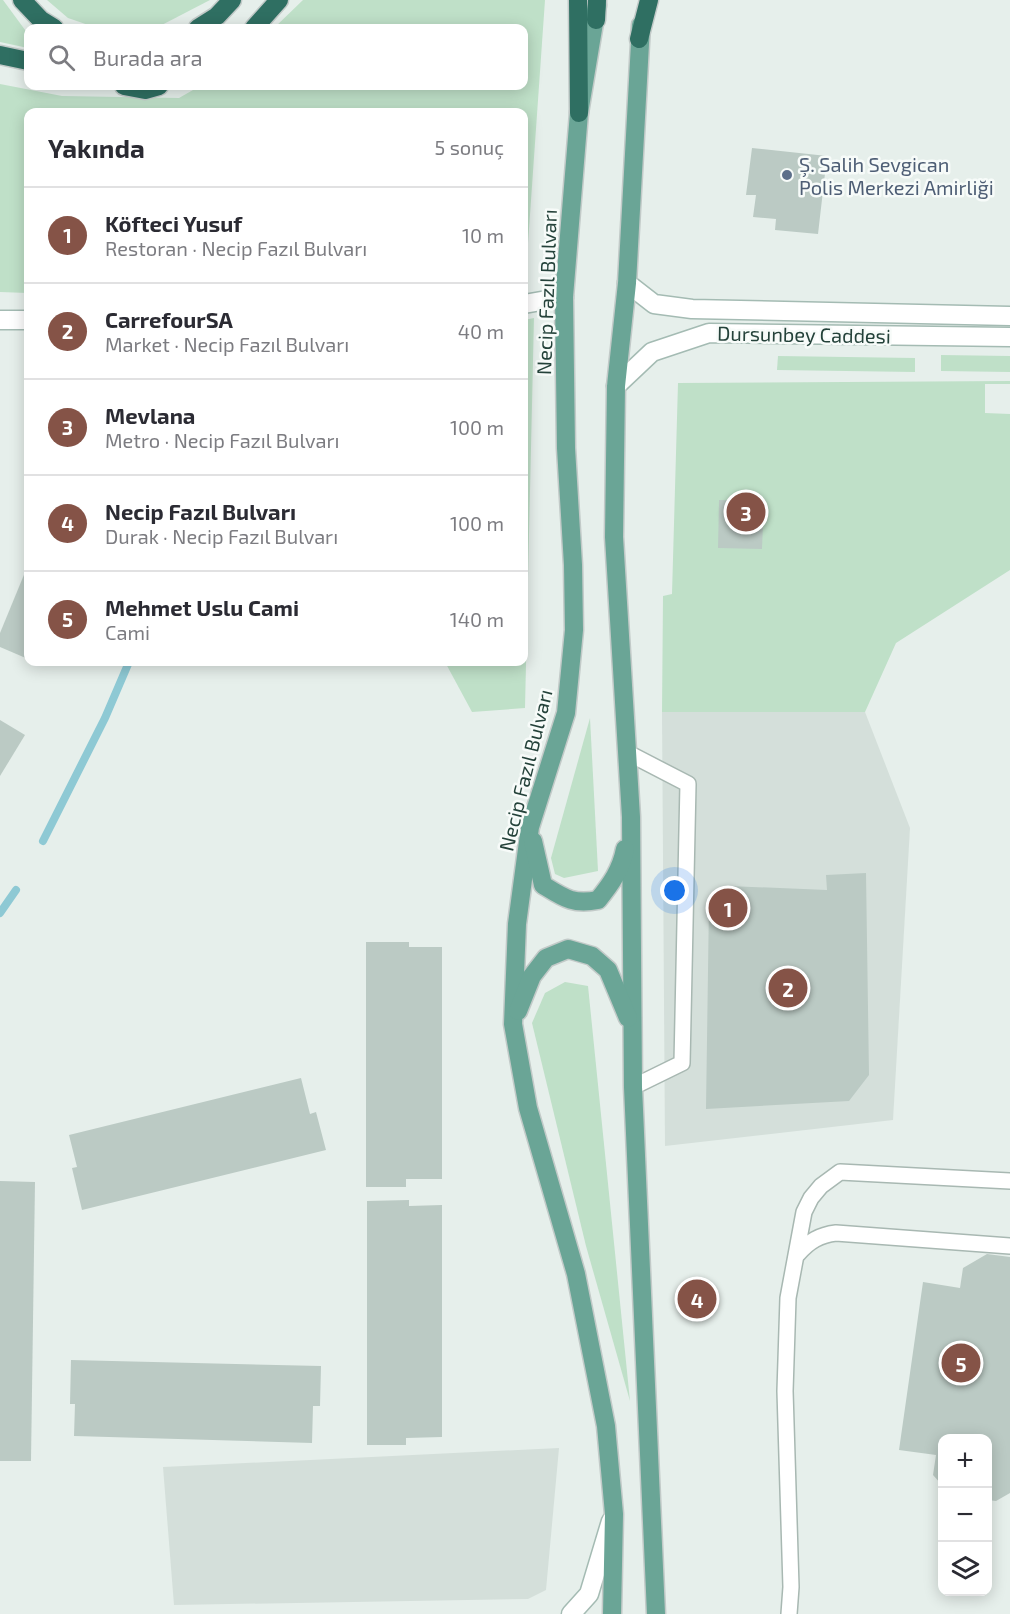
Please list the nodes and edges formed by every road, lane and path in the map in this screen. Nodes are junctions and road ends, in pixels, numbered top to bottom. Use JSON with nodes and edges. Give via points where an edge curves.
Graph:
{"nodes":[{"id":1,"x":22,"y":0,"type":"edge"},
{"id":2,"x":232,"y":0,"type":"edge"},
{"id":3,"x":279,"y":0,"type":"edge"},
{"id":4,"x":578,"y":0,"type":"edge"},
{"id":5,"x":597,"y":0,"type":"edge"},
{"id":6,"x":643,"y":0,"type":"edge"},
{"id":7,"x":649,"y":0,"type":"edge"},
{"id":8,"x":596,"y":20,"type":"joint"},
{"id":9,"x":48,"y":24,"type":"edge"},
{"id":10,"x":204,"y":24,"type":"edge"},
{"id":11,"x":258,"y":24,"type":"edge"},
{"id":12,"x":639,"y":39,"type":"junction"},
{"id":13,"x":0,"y":55,"type":"edge"},
{"id":14,"x":24,"y":60,"type":"edge"},
{"id":15,"x":579,"y":112,"type":"junction"},
{"id":16,"x":627,"y":283,"type":"junction"},
{"id":17,"x":564,"y":297,"type":"junction"},
{"id":18,"x":528,"y":303,"type":"edge"},
{"id":19,"x":1010,"y":316,"type":"edge"},
{"id":20,"x":0,"y":320,"type":"edge"},
{"id":21,"x":24,"y":320,"type":"edge"},
{"id":22,"x":1010,"y":336,"type":"edge"},
{"id":23,"x":616,"y":386,"type":"junction"},
{"id":24,"x":628,"y":753,"type":"junction"},
{"id":25,"x":631,"y":817,"type":"junction"},
{"id":26,"x":530,"y":828,"type":"junction"},
{"id":27,"x":513,"y":1024,"type":"junction"},
{"id":28,"x":632,"y":1028,"type":"junction"},
{"id":29,"x":633,"y":1087,"type":"junction"},
{"id":30,"x":1010,"y":1181,"type":"edge"},
{"id":31,"x":1010,"y":1246,"type":"edge"},
{"id":32,"x":798,"y":1254,"type":"junction"},
{"id":33,"x":614,"y":1514,"type":"junction"},
{"id":34,"x":657,"y":1613,"type":"edge"},
{"id":35,"x":571,"y":1614,"type":"edge"},
{"id":36,"x":612,"y":1614,"type":"edge"},
{"id":37,"x":789,"y":1614,"type":"edge"}],
"edges":[{"from":1,"to":9,"type":"highway"},
{"from":2,"to":10,"type":"highway"},
{"from":3,"to":11,"type":"highway"},
{"from":4,"to":15,"type":"highway"},
{"from":5,"to":8,"type":"highway"},
{"from":6,"to":12,"type":"main road"},
{"from":7,"to":12,"type":"highway"},
{"from":8,"to":15,"type":"main road","name":"Necip Fazıl Bulvarı"},
{"from":12,"to":16,"type":"main road"},
{"from":13,"to":14,"type":"highway"},
{"from":15,"to":17,"type":"main road","name":"Necip Fazıl Bulvarı"},
{"from":16,"to":19,"type":"main road","name":"Dursunbey Caddesi","via":[[654,304],[692,309]]},
{"from":16,"to":23,"type":"main road"},
{"from":17,"to":18,"type":"main road"},
{"from":17,"to":26,"type":"main road","name":"Necip Fazıl Bulvarı","via":[[574,630],[566,713]]},
{"from":20,"to":21,"type":"main road"},
{"from":22,"to":23,"type":"main road","name":"Dursunbey Caddesi","via":[[709,333],[652,352]]},
{"from":23,"to":24,"type":"main road","via":[[614,537]]},
{"from":24,"to":25,"type":"main road"},
{"from":24,"to":29,"type":"lane","via":[[688,784],[682,1063]]},
{"from":25,"to":26,"type":"main road","via":[[622,864],[612,884],[598,900],[580,903],[543,885]]},
{"from":25,"to":28,"type":"main road"},
{"from":26,"to":27,"type":"main road","name":"Necip Fazıl Bulvarı","via":[[517,924]]},
{"from":27,"to":28,"type":"main road","via":[[532,976],[546,958],[568,949],[592,956],[608,970]]},
{"from":27,"to":33,"type":"main road","name":"Necip Fazıl Bulvarı","via":[[528,1108],[576,1274],[606,1426]]},
{"from":28,"to":29,"type":"main road"},
{"from":29,"to":34,"type":"main road"},
{"from":30,"to":32,"type":"lane","via":[[840,1172],[811,1198],[804,1212]]},
{"from":31,"to":32,"type":"lane","via":[[837,1233],[812,1240]]},
{"from":32,"to":37,"type":"lane","via":[[789,1298],[785,1391]]},
{"from":33,"to":35,"type":"main road","via":[[589,1594]]},
{"from":33,"to":36,"type":"main road","name":"Necip Fazıl Bulvarı"}]}
